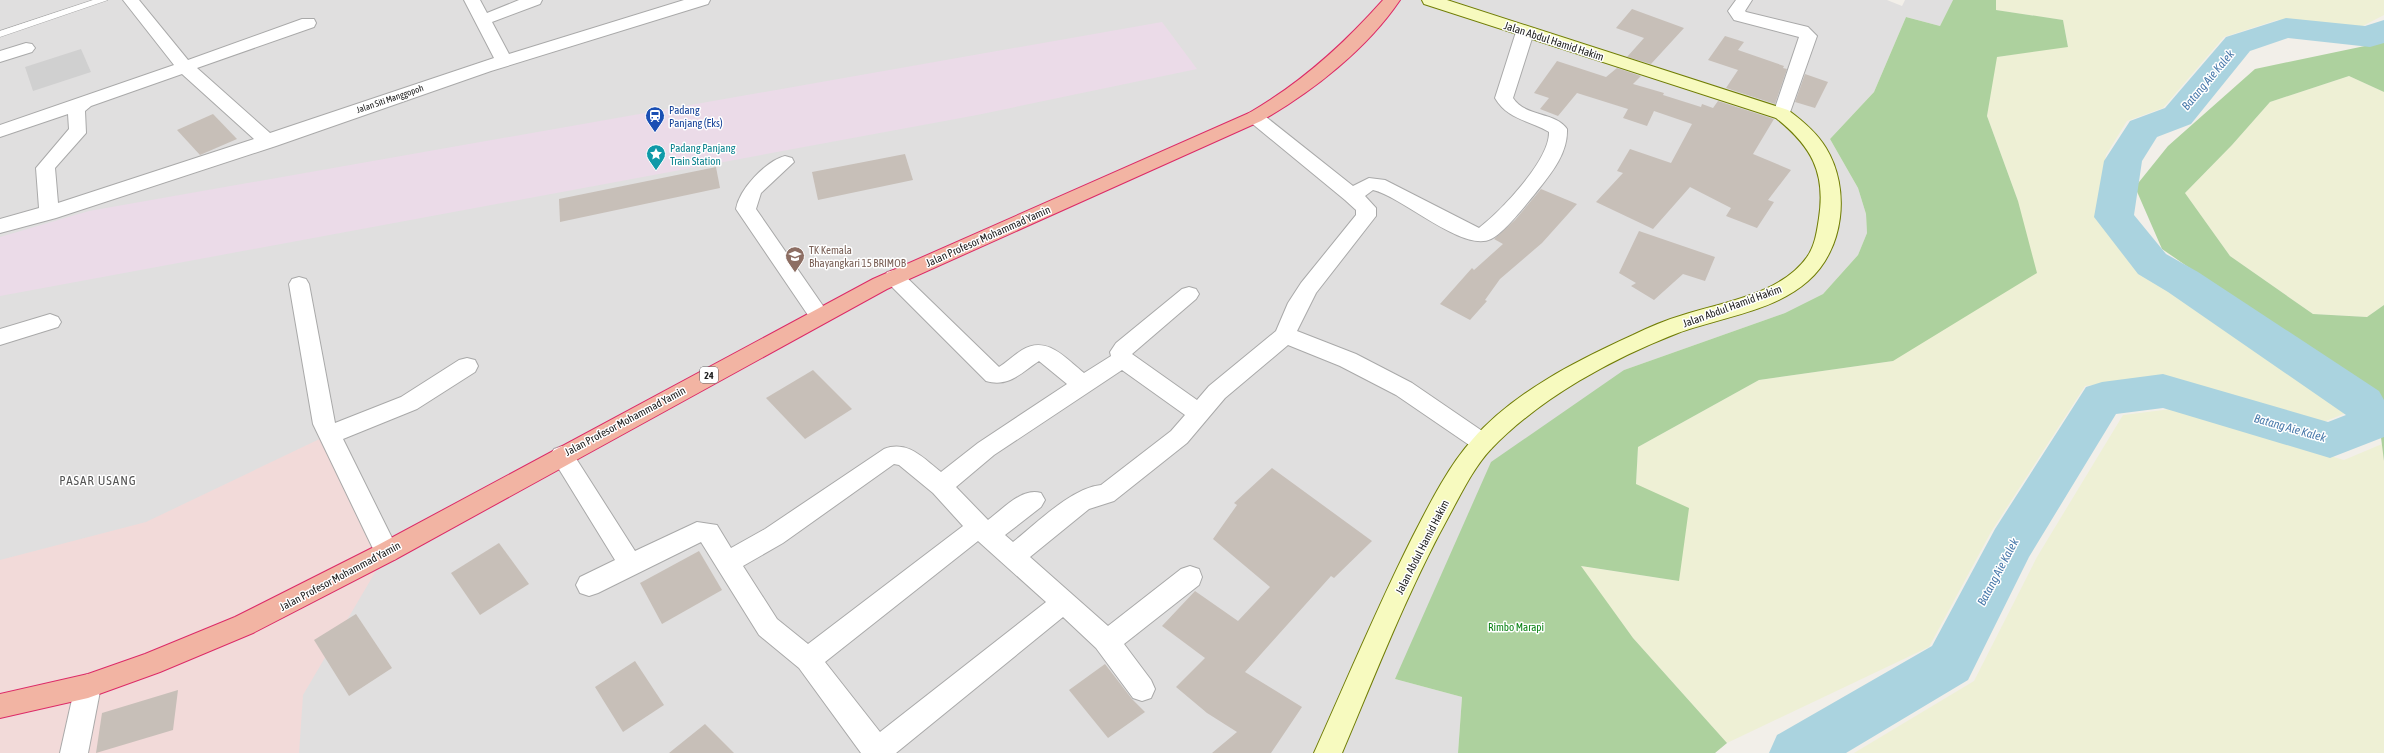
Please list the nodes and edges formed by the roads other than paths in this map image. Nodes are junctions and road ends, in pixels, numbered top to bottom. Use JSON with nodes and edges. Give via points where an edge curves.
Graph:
{"nodes":[{"id":1,"x":103,"y":0,"type":"edge"},
{"id":2,"x":132,"y":0,"type":"edge"},
{"id":3,"x":472,"y":0,"type":"edge"},
{"id":4,"x":534,"y":0,"type":"edge"},
{"id":5,"x":702,"y":0,"type":"edge"},
{"id":6,"x":1392,"y":0,"type":"edge"},
{"id":7,"x":1430,"y":0,"type":"edge"},
{"id":8,"x":1744,"y":0,"type":"edge"},
{"id":9,"x":483,"y":20,"type":"junction"},
{"id":10,"x":308,"y":23,"type":"dead end"},
{"id":11,"x":1525,"y":32,"type":"junction"},
{"id":12,"x":0,"y":34,"type":"edge"},
{"id":13,"x":26,"y":48,"type":"dead end"},
{"id":14,"x":0,"y":57,"type":"edge"},
{"id":15,"x":504,"y":61,"type":"junction"},
{"id":16,"x":183,"y":66,"type":"junction"},
{"id":17,"x":85,"y":102,"type":"junction"},
{"id":18,"x":1782,"y":114,"type":"junction"},
{"id":19,"x":1255,"y":117,"type":"junction"},
{"id":20,"x":0,"y":131,"type":"edge"},
{"id":21,"x":269,"y":142,"type":"junction"},
{"id":22,"x":785,"y":162,"type":"dead end"},
{"id":23,"x":1352,"y":195,"type":"junction"},
{"id":24,"x":49,"y":213,"type":"junction"},
{"id":25,"x":0,"y":226,"type":"edge"},
{"id":26,"x":894,"y":277,"type":"junction"},
{"id":27,"x":299,"y":284,"type":"dead end"},
{"id":28,"x":1189,"y":294,"type":"dead end"},
{"id":29,"x":818,"y":316,"type":"junction"},
{"id":30,"x":50,"y":322,"type":"dead end"},
{"id":31,"x":1285,"y":335,"type":"junction"},
{"id":32,"x":0,"y":337,"type":"edge"},
{"id":33,"x":1122,"y":359,"type":"junction"},
{"id":34,"x":467,"y":366,"type":"dead end"},
{"id":35,"x":1083,"y":385,"type":"junction"},
{"id":36,"x":1199,"y":413,"type":"junction"},
{"id":37,"x":328,"y":435,"type":"junction"},
{"id":38,"x":1483,"y":443,"type":"junction"},
{"id":39,"x":562,"y":455,"type":"junction"},
{"id":40,"x":941,"y":486,"type":"junction"},
{"id":41,"x":1033,"y":500,"type":"dead end"},
{"id":42,"x":984,"y":530,"type":"junction"},
{"id":43,"x":387,"y":552,"type":"junction"},
{"id":44,"x":1014,"y":556,"type":"junction"},
{"id":45,"x":632,"y":563,"type":"junction"},
{"id":46,"x":726,"y":563,"type":"junction"},
{"id":47,"x":1190,"y":577,"type":"dead end"},
{"id":48,"x":589,"y":585,"type":"dead end"},
{"id":49,"x":1064,"y":602,"type":"junction"},
{"id":50,"x":1107,"y":642,"type":"junction"},
{"id":51,"x":808,"y":660,"type":"junction"},
{"id":52,"x":88,"y":686,"type":"junction"},
{"id":53,"x":1142,"y":689,"type":"dead end"},
{"id":54,"x":0,"y":706,"type":"edge"},
{"id":55,"x":876,"y":752,"type":"edge"},
{"id":56,"x":74,"y":753,"type":"edge"},
{"id":57,"x":1328,"y":753,"type":"edge"}],
"edges":[{"from":1,"to":12,"type":"lane"},
{"from":2,"to":16,"type":"street","via":[[155,35]]},
{"from":3,"to":9,"type":"street"},
{"from":4,"to":9,"type":"street"},
{"from":5,"to":15,"type":"street","name":"Jalan Siti Manggopoh"},
{"from":6,"to":19,"type":"highway","name":"Jalan Profesor Mohammad Yamin","number":"24","via":[[1357,40],[1324,72],[1281,103]]},
{"from":7,"to":11,"type":"main road","name":"Jalan Abdul Hamid Hakim"},
{"from":8,"to":18,"type":"street","via":[[1736,11],[1740,16],[1802,31],[1808,36]]},
{"from":9,"to":15,"type":"street"},
{"from":10,"to":16,"type":"street"},
{"from":11,"to":18,"type":"main road","name":"Jalan Abdul Hamid Hakim"},
{"from":11,"to":23,"type":"street","via":[[1504,98],[1506,104],[1514,110],[1558,129],[1559,137],[1551,158],[1531,185],[1485,235],[1470,233],[1378,184],[1369,184]]},
{"from":13,"to":14,"type":"street"},
{"from":15,"to":21,"type":"street","name":"Jalan Siti Manggopoh","via":[[355,110]]},
{"from":16,"to":17,"type":"street"},
{"from":16,"to":21,"type":"street"},
{"from":17,"to":20,"type":"street"},
{"from":17,"to":24,"type":"street","via":[[76,109],[76,134],[57,151],[45,168]]},
{"from":18,"to":38,"type":"main road","name":"Jalan Abdul Hamid Hakim","via":[[1802,128],[1817,148],[1828,170],[1833,204],[1825,240],[1814,263],[1793,283],[1759,298],[1670,328],[1620,350],[1532,402]]},
{"from":19,"to":23,"type":"street"},
{"from":19,"to":26,"type":"highway","name":"Jalan Profesor Mohammad Yamin","number":"24"},
{"from":21,"to":24,"type":"street","name":"Jalan Siti Manggopoh"},
{"from":22,"to":29,"type":"street","via":[[750,194],[746,209]]},
{"from":23,"to":31,"type":"street","via":[[1366,208],[1366,216],[1304,296],[1288,324]]},
{"from":24,"to":25,"type":"street","name":"Jalan Siti Manggopoh"},
{"from":26,"to":29,"type":"highway","name":"Jalan Profesor Mohammad Yamin","number":"24"},
{"from":26,"to":35,"type":"street","via":[[994,375],[1004,374],[1043,352]]},
{"from":27,"to":37,"type":"street","via":[[320,410]]},
{"from":28,"to":33,"type":"street","via":[[1124,349],[1121,352]]},
{"from":29,"to":39,"type":"highway","name":"Jalan Profesor Mohammad Yamin","number":"24"},
{"from":30,"to":32,"type":"street"},
{"from":31,"to":36,"type":"street","via":[[1218,392]]},
{"from":31,"to":38,"type":"street","via":[[1348,360],[1404,389]]},
{"from":33,"to":35,"type":"street"},
{"from":33,"to":36,"type":"street"},
{"from":34,"to":37,"type":"street","via":[[409,403]]},
{"from":35,"to":40,"type":"street","via":[[986,449]]},
{"from":36,"to":44,"type":"street","via":[[1179,437],[1161,453],[1106,494],[1095,495],[1081,502]]},
{"from":37,"to":43,"type":"street"},
{"from":38,"to":57,"type":"main road","name":"Jalan Abdul Hamid Hakim","via":[[1439,509],[1398,594]]},
{"from":39,"to":43,"type":"highway","name":"Jalan Profesor Mohammad Yamin","number":"24"},
{"from":39,"to":45,"type":"street"},
{"from":40,"to":42,"type":"street"},
{"from":40,"to":46,"type":"street","via":[[904,456],[892,455],[774,536]]},
{"from":41,"to":42,"type":"street"},
{"from":42,"to":44,"type":"street"},
{"from":42,"to":51,"type":"street"},
{"from":43,"to":52,"type":"highway","name":"Jalan Profesor Mohammad Yamin","number":"24","via":[[297,600],[201,645]]},
{"from":44,"to":49,"type":"street"},
{"from":45,"to":46,"type":"street","via":[[704,531],[708,532]]},
{"from":45,"to":48,"type":"street"},
{"from":46,"to":51,"type":"street","via":[[768,628]]},
{"from":47,"to":50,"type":"street"},
{"from":49,"to":50,"type":"street"},
{"from":49,"to":55,"type":"street"},
{"from":50,"to":53,"type":"street"},
{"from":51,"to":55,"type":"street"},
{"from":52,"to":54,"type":"highway","name":"Jalan Profesor Mohammad Yamin","number":"24"},
{"from":52,"to":56,"type":"street"}]}
